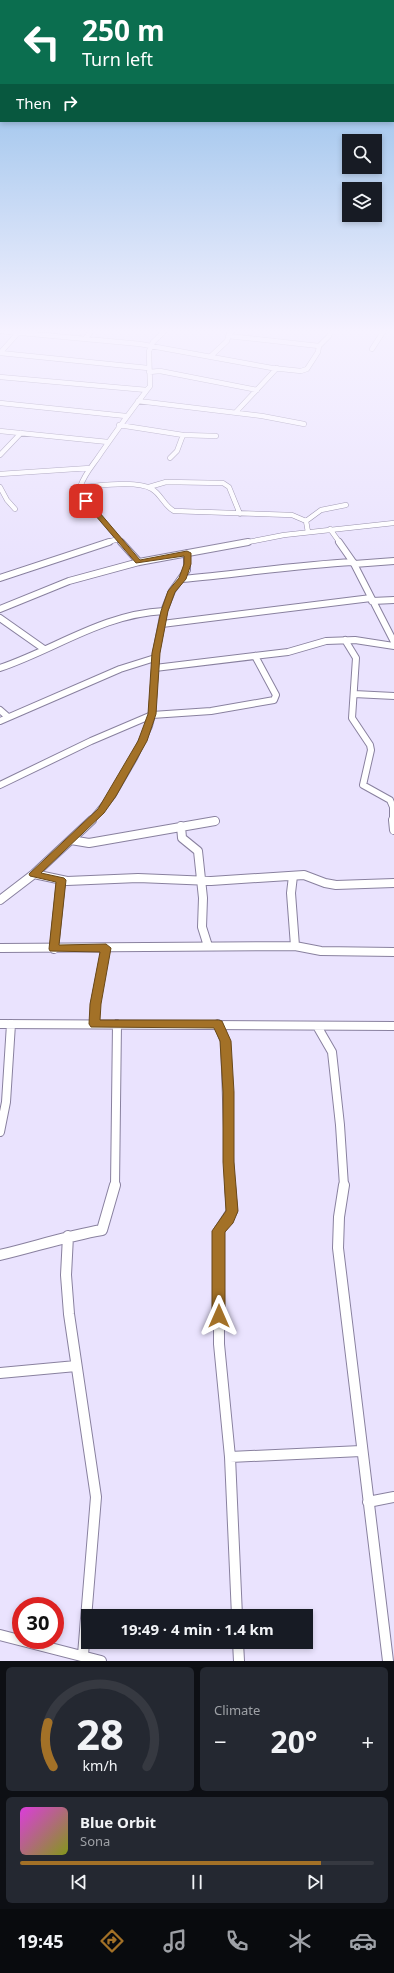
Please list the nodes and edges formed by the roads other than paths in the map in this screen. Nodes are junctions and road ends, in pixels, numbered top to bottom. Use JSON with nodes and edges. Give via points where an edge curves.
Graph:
{"nodes":[{"id":1,"x":34,"y":407,"type":"edge"},
{"id":2,"x":134,"y":407,"type":"edge"},
{"id":3,"x":187,"y":407,"type":"edge"},
{"id":4,"x":241,"y":407,"type":"edge"},
{"id":5,"x":236,"y":412,"type":"junction"},
{"id":6,"x":126,"y":416,"type":"junction"},
{"id":7,"x":304,"y":424,"type":"dead end"},
{"id":8,"x":119,"y":425,"type":"junction"},
{"id":9,"x":0,"y":431,"type":"edge"},
{"id":10,"x":21,"y":433,"type":"junction"},
{"id":11,"x":183,"y":434,"type":"junction"},
{"id":12,"x":216,"y":436,"type":"dead end"},
{"id":13,"x":108,"y":442,"type":"junction"},
{"id":14,"x":0,"y":455,"type":"edge"},
{"id":15,"x":170,"y":458,"type":"dead end"},
{"id":16,"x":90,"y":468,"type":"junction"},
{"id":17,"x":0,"y":474,"type":"edge"},
{"id":18,"x":0,"y":486,"type":"edge"},
{"id":19,"x":80,"y":487,"type":"junction"},
{"id":20,"x":150,"y":487,"type":"junction"},
{"id":21,"x":346,"y":505,"type":"dead end"},
{"id":22,"x":15,"y":509,"type":"dead end"},
{"id":23,"x":240,"y":514,"type":"junction"},
{"id":24,"x":306,"y":521,"type":"junction"},
{"id":25,"x":394,"y":523,"type":"edge"},
{"id":26,"x":330,"y":529,"type":"junction"},
{"id":27,"x":308,"y":532,"type":"junction"},
{"id":28,"x":118,"y":539,"type":"junction"},
{"id":29,"x":187,"y":553,"type":"junction"},
{"id":30,"x":394,"y":561,"type":"edge"},
{"id":31,"x":139,"y":562,"type":"junction"},
{"id":32,"x":353,"y":563,"type":"junction"},
{"id":33,"x":0,"y":578,"type":"edge"},
{"id":34,"x":182,"y":579,"type":"junction"},
{"id":35,"x":371,"y":599,"type":"junction"},
{"id":36,"x":394,"y":600,"type":"edge"},
{"id":37,"x":0,"y":609,"type":"edge"},
{"id":38,"x":164,"y":611,"type":"junction"},
{"id":39,"x":0,"y":618,"type":"edge"},
{"id":40,"x":162,"y":624,"type":"junction"},
{"id":41,"x":345,"y":640,"type":"junction"},
{"id":42,"x":394,"y":643,"type":"edge"},
{"id":43,"x":44,"y":649,"type":"junction"},
{"id":44,"x":255,"y":656,"type":"junction"},
{"id":45,"x":155,"y":658,"type":"junction"},
{"id":46,"x":0,"y":668,"type":"edge"},
{"id":47,"x":155,"y":668,"type":"junction"},
{"id":48,"x":354,"y":694,"type":"junction"},
{"id":49,"x":394,"y":696,"type":"edge"},
{"id":50,"x":0,"y":710,"type":"edge"},
{"id":51,"x":152,"y":714,"type":"junction"},
{"id":52,"x":8,"y":718,"type":"junction"},
{"id":53,"x":0,"y":721,"type":"edge"},
{"id":54,"x":0,"y":785,"type":"edge"},
{"id":55,"x":377,"y":793,"type":"junction"},
{"id":56,"x":394,"y":794,"type":"edge"},
{"id":57,"x":215,"y":821,"type":"dead end"},
{"id":58,"x":181,"y":826,"type":"junction"},
{"id":59,"x":394,"y":830,"type":"edge"},
{"id":60,"x":71,"y":840,"type":"junction"},
{"id":61,"x":34,"y":874,"type":"junction"},
{"id":62,"x":293,"y":876,"type":"junction"},
{"id":63,"x":61,"y":880,"type":"junction"},
{"id":64,"x":200,"y":881,"type":"junction"},
{"id":65,"x":394,"y":882,"type":"edge"},
{"id":66,"x":0,"y":900,"type":"edge"},
{"id":67,"x":208,"y":946,"type":"junction"},
{"id":68,"x":294,"y":946,"type":"junction"},
{"id":69,"x":0,"y":948,"type":"edge"},
{"id":70,"x":106,"y":948,"type":"junction"},
{"id":71,"x":54,"y":949,"type":"junction"},
{"id":72,"x":394,"y":952,"type":"edge"},
{"id":73,"x":0,"y":1024,"type":"edge"},
{"id":74,"x":11,"y":1024,"type":"junction"},
{"id":75,"x":95,"y":1024,"type":"junction"},
{"id":76,"x":117,"y":1024,"type":"junction"},
{"id":77,"x":218,"y":1024,"type":"junction"},
{"id":78,"x":317,"y":1026,"type":"junction"},
{"id":79,"x":394,"y":1026,"type":"edge"},
{"id":80,"x":0,"y":1132,"type":"edge"},
{"id":81,"x":68,"y":1236,"type":"junction"},
{"id":82,"x":0,"y":1255,"type":"edge"},
{"id":83,"x":76,"y":1366,"type":"junction"},
{"id":84,"x":0,"y":1373,"type":"edge"},
{"id":85,"x":361,"y":1451,"type":"junction"},
{"id":86,"x":230,"y":1457,"type":"junction"},
{"id":87,"x":394,"y":1497,"type":"edge"},
{"id":88,"x":368,"y":1502,"type":"junction"},
{"id":89,"x":237,"y":1609,"type":"edge"},
{"id":90,"x":0,"y":1635,"type":"edge"},
{"id":91,"x":238,"y":1649,"type":"edge"},
{"id":92,"x":83,"y":1655,"type":"junction"},
{"id":93,"x":101,"y":1661,"type":"edge"},
{"id":94,"x":239,"y":1661,"type":"edge"},
{"id":95,"x":388,"y":1661,"type":"edge"}],
"edges":[{"from":1,"to":6,"type":"street"},
{"from":2,"to":6,"type":"street"},
{"from":3,"to":5,"type":"street"},
{"from":4,"to":5,"type":"street"},
{"from":5,"to":7,"type":"street"},
{"from":6,"to":8,"type":"street"},
{"from":8,"to":11,"type":"street"},
{"from":8,"to":13,"type":"street"},
{"from":9,"to":10,"type":"street"},
{"from":10,"to":13,"type":"street"},
{"from":10,"to":14,"type":"street"},
{"from":11,"to":12,"type":"street"},
{"from":11,"to":15,"type":"street"},
{"from":13,"to":16,"type":"street"},
{"from":16,"to":17,"type":"street"},
{"from":16,"to":19,"type":"street","via":[[85,473]]},
{"from":18,"to":22,"type":"street"},
{"from":19,"to":20,"type":"street"},
{"from":19,"to":28,"type":"street","via":[[86,501]]},
{"from":20,"to":23,"type":"street","via":[[174,511]]},
{"from":20,"to":23,"type":"street","via":[[166,482],[223,483],[229,487]]},
{"from":21,"to":24,"type":"street","via":[[321,510]]},
{"from":23,"to":24,"type":"street","via":[[292,515]]},
{"from":24,"to":27,"type":"street"},
{"from":25,"to":26,"type":"street"},
{"from":26,"to":27,"type":"street"},
{"from":26,"to":32,"type":"street"},
{"from":27,"to":29,"type":"street"},
{"from":28,"to":31,"type":"street"},
{"from":28,"to":33,"type":"street"},
{"from":29,"to":31,"type":"street"},
{"from":29,"to":34,"type":"street","via":[[188,564]]},
{"from":30,"to":32,"type":"street"},
{"from":31,"to":37,"type":"street","via":[[69,581]]},
{"from":32,"to":34,"type":"street","via":[[316,564]]},
{"from":32,"to":35,"type":"street"},
{"from":34,"to":38,"type":"street","via":[[172,591]]},
{"from":35,"to":36,"type":"street"},
{"from":35,"to":40,"type":"street"},
{"from":35,"to":42,"type":"street"},
{"from":38,"to":40,"type":"street"},
{"from":38,"to":43,"type":"street","via":[[144,612],[120,619]]},
{"from":39,"to":43,"type":"street"},
{"from":40,"to":45,"type":"street"},
{"from":41,"to":42,"type":"street"},
{"from":41,"to":44,"type":"street","via":[[326,641],[288,652]]},
{"from":41,"to":48,"type":"street","via":[[356,658]]},
{"from":43,"to":46,"type":"street"},
{"from":44,"to":47,"type":"street"},
{"from":44,"to":51,"type":"street","via":[[276,695],[274,700],[211,711]]},
{"from":45,"to":47,"type":"street"},
{"from":45,"to":52,"type":"street","via":[[120,670]]},
{"from":47,"to":51,"type":"street"},
{"from":48,"to":49,"type":"street"},
{"from":48,"to":55,"type":"street","via":[[352,718],[371,750],[363,784],[366,789]]},
{"from":50,"to":52,"type":"street"},
{"from":51,"to":54,"type":"street"},
{"from":51,"to":60,"type":"street","via":[[143,741],[112,796],[90,823]]},
{"from":52,"to":53,"type":"street"},
{"from":55,"to":56,"type":"street"},
{"from":55,"to":59,"type":"street","via":[[392,803]]},
{"from":57,"to":58,"type":"street"},
{"from":58,"to":60,"type":"street","via":[[89,843]]},
{"from":58,"to":64,"type":"street","via":[[182,838],[198,851]]},
{"from":60,"to":61,"type":"street"},
{"from":61,"to":63,"type":"street"},
{"from":61,"to":66,"type":"street"},
{"from":62,"to":64,"type":"street"},
{"from":62,"to":65,"type":"street","via":[[313,877],[320,882],[336,885]]},
{"from":62,"to":68,"type":"street","via":[[291,885],[296,933]]},
{"from":63,"to":64,"type":"street","via":[[138,878]]},
{"from":63,"to":71,"type":"street"},
{"from":64,"to":67,"type":"street","via":[[203,898],[202,927]]},
{"from":67,"to":68,"type":"street"},
{"from":67,"to":70,"type":"street"},
{"from":68,"to":72,"type":"street","via":[[321,951]]},
{"from":69,"to":71,"type":"street"},
{"from":70,"to":71,"type":"street"},
{"from":70,"to":75,"type":"street","via":[[95,1004]]},
{"from":73,"to":74,"type":"street"},
{"from":74,"to":75,"type":"street"},
{"from":74,"to":80,"type":"street","via":[[6,1102]]},
{"from":75,"to":76,"type":"street"},
{"from":76,"to":77,"type":"street"},
{"from":76,"to":81,"type":"street","via":[[115,1187],[102,1230]]},
{"from":77,"to":78,"type":"street"},
{"from":77,"to":86,"type":"street","via":[[225,1041],[232,1211],[218,1231],[219,1344]]},
{"from":78,"to":79,"type":"street"},
{"from":78,"to":85,"type":"street","via":[[332,1052],[338,1102],[344,1191],[339,1217],[338,1248]]},
{"from":81,"to":82,"type":"street"},
{"from":81,"to":83,"type":"street","via":[[68,1314]]},
{"from":83,"to":84,"type":"street"},
{"from":83,"to":92,"type":"street","via":[[96,1497]]},
{"from":85,"to":86,"type":"street"},
{"from":85,"to":88,"type":"street"},
{"from":86,"to":89,"type":"street"},
{"from":87,"to":88,"type":"street"},
{"from":88,"to":95,"type":"street"},
{"from":90,"to":92,"type":"street"},
{"from":91,"to":94,"type":"street"},
{"from":92,"to":93,"type":"street"}]}
